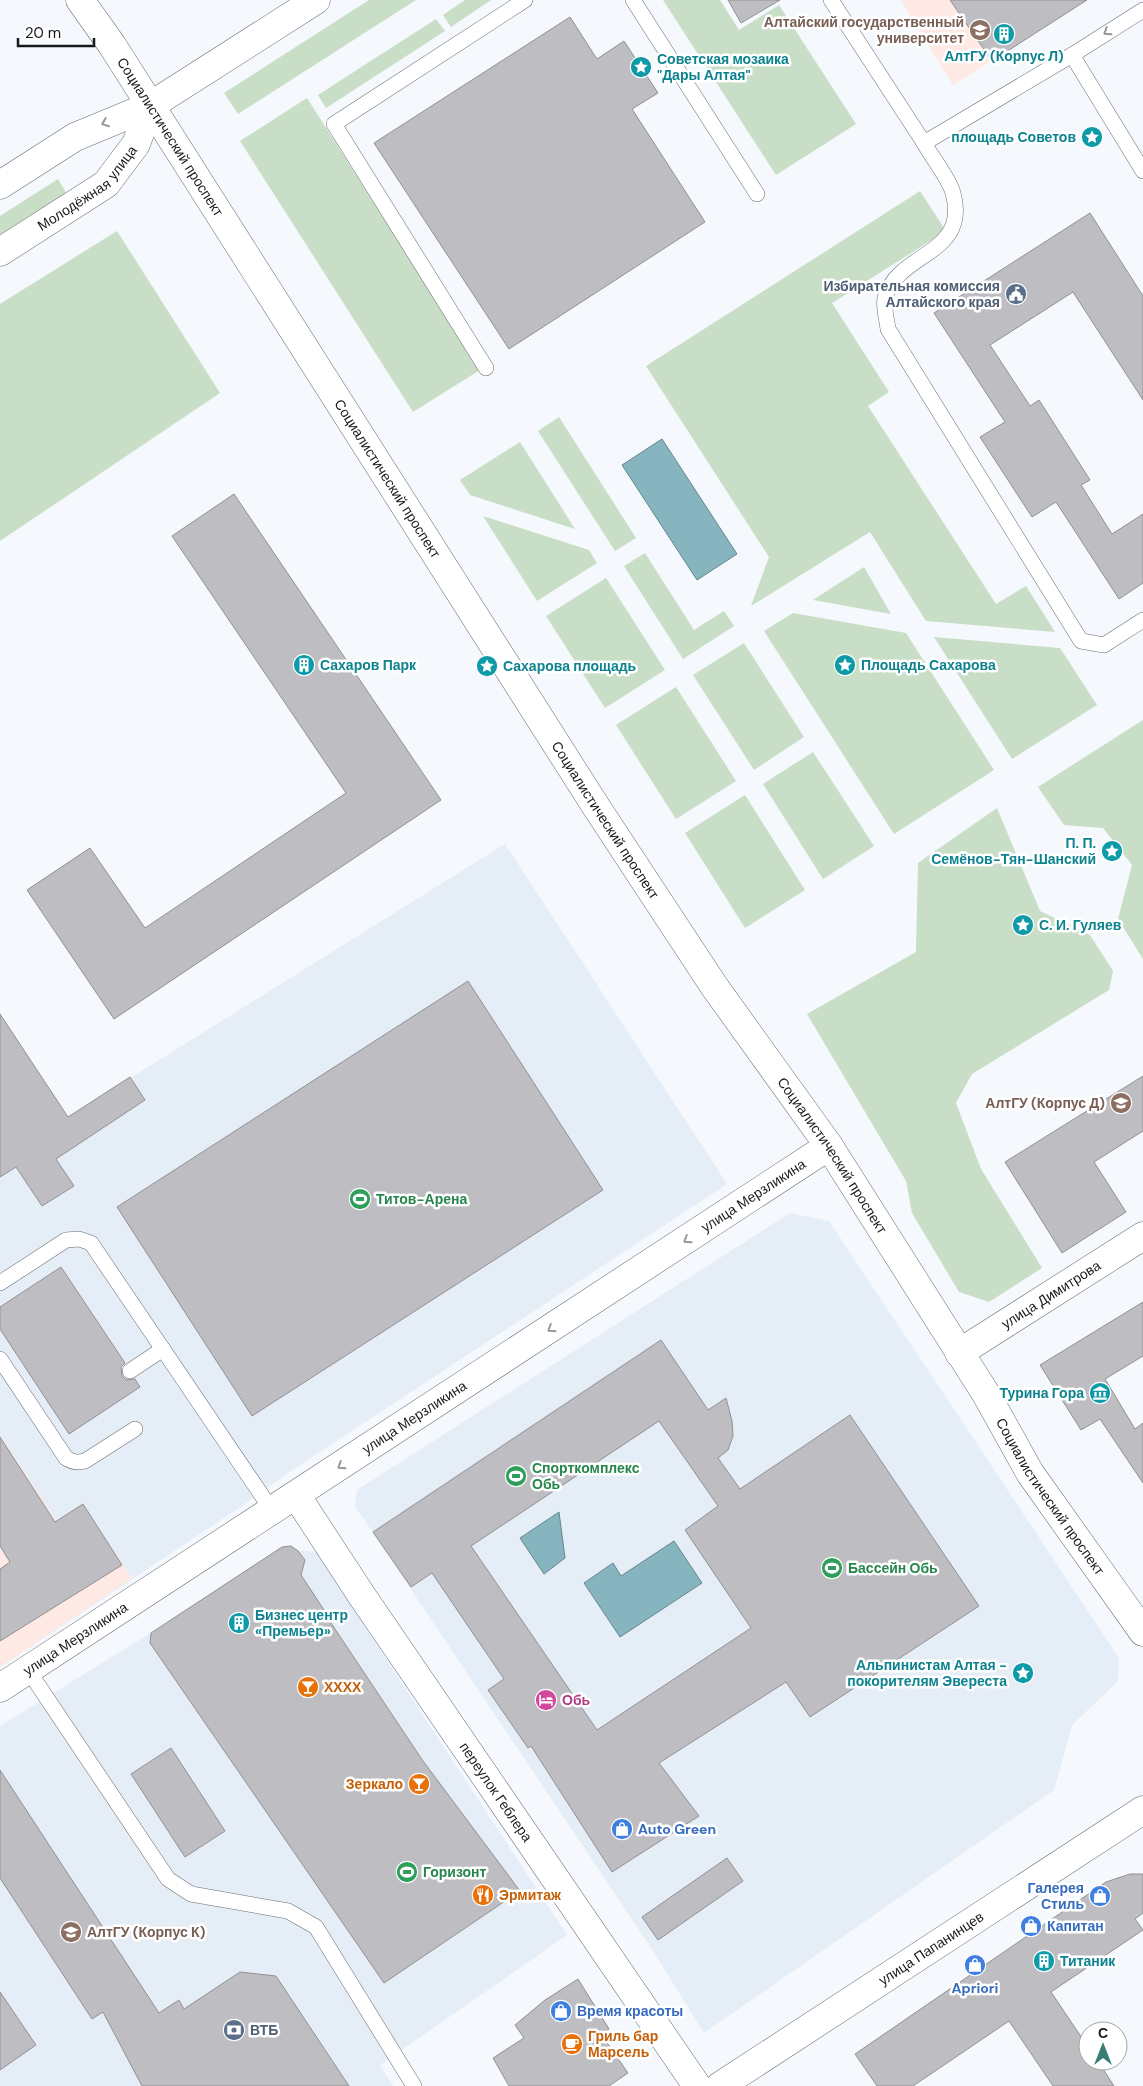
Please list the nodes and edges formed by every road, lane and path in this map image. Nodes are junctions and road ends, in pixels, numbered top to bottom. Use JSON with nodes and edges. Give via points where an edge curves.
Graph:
{"nodes":[{"id":1,"x":80,"y":0,"type":"edge"},
{"id":2,"x":316,"y":0,"type":"edge"},
{"id":3,"x":525,"y":0,"type":"edge"},
{"id":4,"x":633,"y":0,"type":"edge"},
{"id":5,"x":831,"y":0,"type":"edge"},
{"id":6,"x":1143,"y":10,"type":"edge"},
{"id":7,"x":1072,"y":55,"type":"junction"},
{"id":8,"x":150,"y":106,"type":"junction"},
{"id":9,"x":924,"y":144,"type":"junction"},
{"id":10,"x":1143,"y":171,"type":"edge"},
{"id":11,"x":0,"y":185,"type":"edge"},
{"id":12,"x":758,"y":194,"type":"dead end"},
{"id":13,"x":0,"y":252,"type":"edge"},
{"id":14,"x":486,"y":368,"type":"dead end"},
{"id":15,"x":1143,"y":620,"type":"edge"},
{"id":16,"x":829,"y":1146,"type":"junction"},
{"id":17,"x":1143,"y":1236,"type":"edge"},
{"id":18,"x":0,"y":1283,"type":"edge"},
{"id":19,"x":163,"y":1349,"type":"junction"},
{"id":20,"x":959,"y":1353,"type":"junction"},
{"id":21,"x":0,"y":1359,"type":"edge"},
{"id":22,"x":130,"y":1371,"type":"dead end"},
{"id":23,"x":135,"y":1429,"type":"dead end"},
{"id":24,"x":296,"y":1495,"type":"junction"},
{"id":25,"x":271,"y":1509,"type":"junction"},
{"id":26,"x":1143,"y":1632,"type":"edge"},
{"id":27,"x":28,"y":1670,"type":"junction"},
{"id":28,"x":0,"y":1688,"type":"edge"},
{"id":29,"x":1141,"y":1815,"type":"edge"},
{"id":30,"x":414,"y":2086,"type":"edge"},
{"id":31,"x":697,"y":2086,"type":"edge"},
{"id":32,"x":720,"y":2086,"type":"edge"}],
"edges":[{"from":1,"to":8,"type":"street","name":"Социалистический проспект"},
{"from":2,"to":8,"type":"street"},
{"from":3,"to":14,"type":"lane","via":[[334,124]]},
{"from":4,"to":12,"type":"lane"},
{"from":5,"to":9,"type":"lane"},
{"from":6,"to":7,"type":"lane","one_way":true},
{"from":7,"to":9,"type":"lane"},
{"from":7,"to":10,"type":"lane"},
{"from":8,"to":11,"type":"street","one_way":true,"via":[[75,137]]},
{"from":8,"to":13,"type":"street","name":"Молодёжная улица","via":[[136,144],[106,184]]},
{"from":8,"to":16,"type":"street","name":"Социалистический проспект","via":[[611,830],[714,986]]},
{"from":9,"to":15,"type":"lane","via":[[953,192],[956,213],[947,240],[898,274],[885,299],[888,329],[1081,641],[1104,644]]},
{"from":16,"to":20,"type":"street","name":"Социалистический проспект"},
{"from":16,"to":24,"type":"street","name":"улица Мерзликина","one_way":true},
{"from":17,"to":20,"type":"street","name":"улица Димитрова"},
{"from":18,"to":19,"type":"lane","via":[[66,1240],[86,1240],[101,1256]]},
{"from":19,"to":22,"type":"lane"},
{"from":19,"to":25,"type":"lane"},
{"from":20,"to":26,"type":"street","name":"Социалистический проспект","via":[[1030,1473]]},
{"from":21,"to":23,"type":"lane","via":[[70,1461],[85,1461]]},
{"from":24,"to":25,"type":"street","name":"улица Мерзликина"},
{"from":24,"to":31,"type":"street","name":"переулок Геблера"},
{"from":25,"to":27,"type":"street","name":"улица Мерзликина"},
{"from":27,"to":28,"type":"street","name":"улица Мерзликина"},
{"from":27,"to":30,"type":"lane","via":[[168,1879],[191,1894],[288,1911],[316,1927]]},
{"from":29,"to":32,"type":"street","name":"улица Папанинцев"}]}
